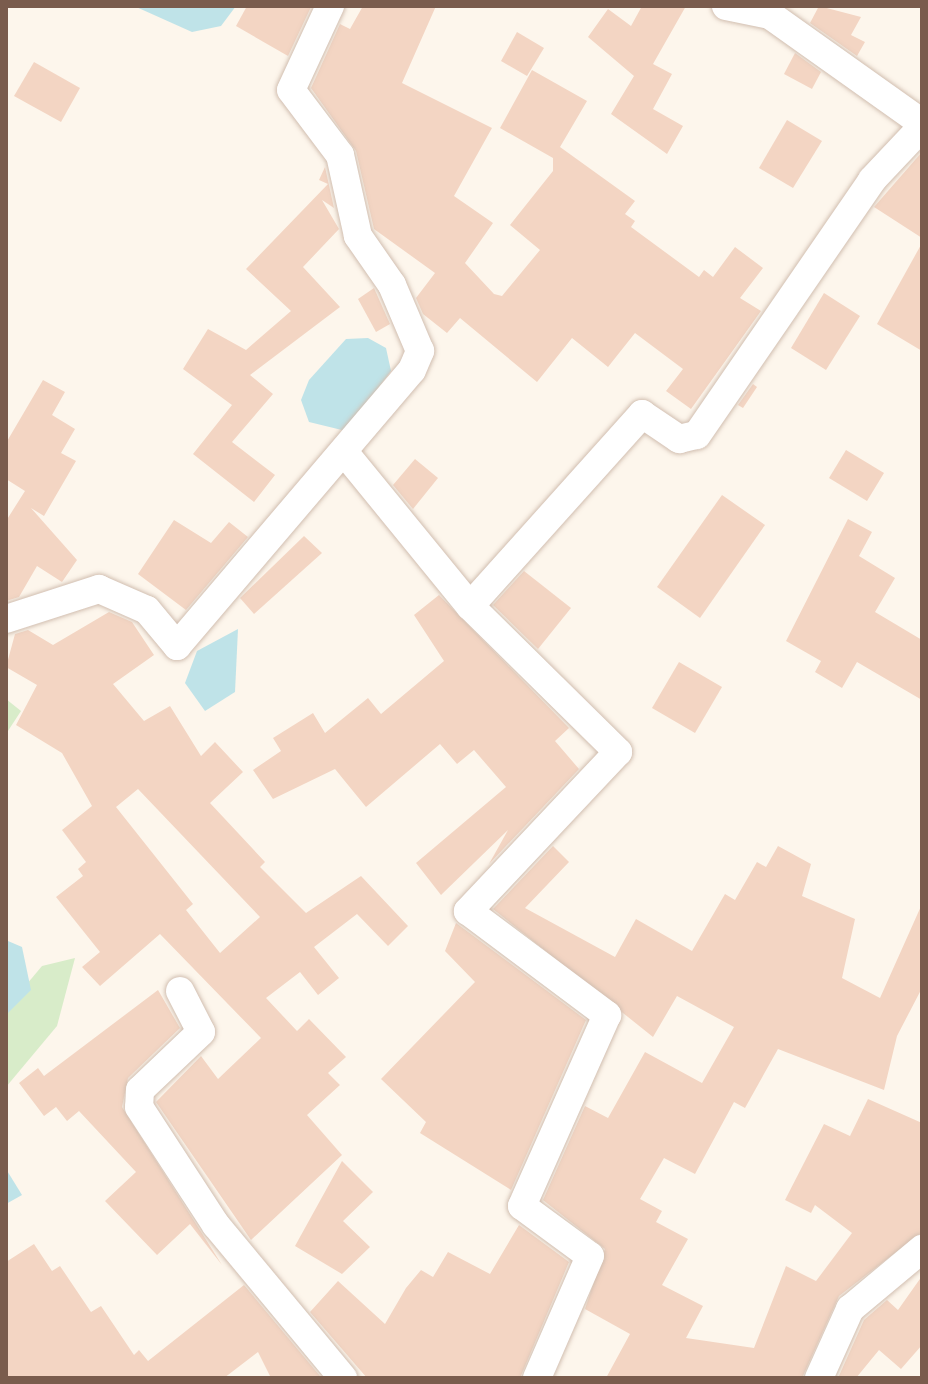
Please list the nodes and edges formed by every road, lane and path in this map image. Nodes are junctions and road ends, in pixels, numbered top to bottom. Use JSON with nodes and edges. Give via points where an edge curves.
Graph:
{"nodes":[{"id":1,"x":330,"y":6,"type":"edge"},
{"id":2,"x":726,"y":6,"type":"edge"},
{"id":3,"x":922,"y":125,"type":"edge"},
{"id":4,"x":345,"y":453,"type":"junction"},
{"id":5,"x":470,"y":606,"type":"junction"},
{"id":6,"x":6,"y":619,"type":"edge"},
{"id":7,"x":180,"y":991,"type":"dead end"},
{"id":8,"x":922,"y":1249,"type":"edge"},
{"id":9,"x":343,"y":1378,"type":"edge"},
{"id":10,"x":537,"y":1378,"type":"edge"},
{"id":11,"x":819,"y":1378,"type":"edge"}],
"edges":[{"from":1,"to":4,"type":"street","via":[[291,90],[340,155],[358,236],[392,285],[420,351]]},
{"from":2,"to":3,"type":"street","via":[[770,15]]},
{"from":3,"to":5,"type":"street","via":[[872,180],[697,435],[679,439],[642,414]]},
{"from":4,"to":5,"type":"street"},
{"from":4,"to":6,"type":"street","via":[[177,646],[147,610],[99,589]]},
{"from":5,"to":10,"type":"street","via":[[618,752],[468,911],[607,1015],[522,1206],[590,1256]]},
{"from":7,"to":9,"type":"street","via":[[201,1032],[140,1090],[139,1107],[216,1225]]},
{"from":8,"to":11,"type":"street","via":[[850,1309]]}]}
